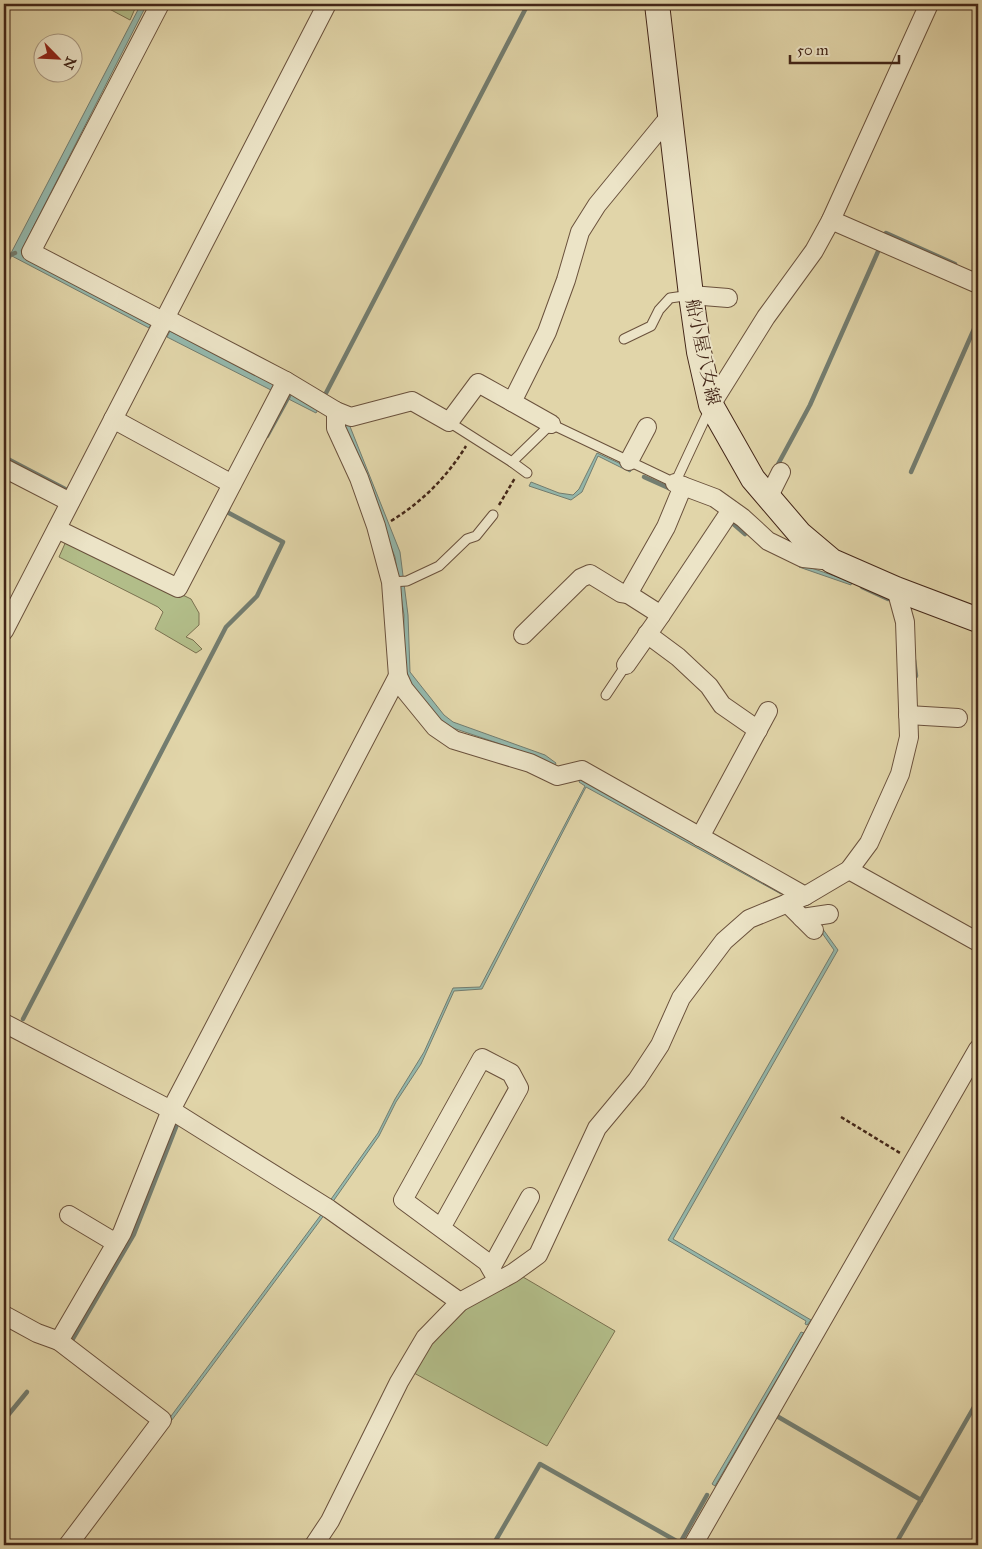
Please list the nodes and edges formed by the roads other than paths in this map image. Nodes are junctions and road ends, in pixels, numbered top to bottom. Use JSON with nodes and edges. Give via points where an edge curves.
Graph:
{"nodes":[{"id":1,"x":160,"y":4,"type":"edge"},
{"id":2,"x":327,"y":4,"type":"edge"},
{"id":3,"x":657,"y":4,"type":"edge"},
{"id":4,"x":929,"y":4,"type":"edge"},
{"id":5,"x":670,"y":116,"type":"junction"},
{"id":6,"x":831,"y":220,"type":"junction"},
{"id":7,"x":978,"y":284,"type":"edge"},
{"id":8,"x":691,"y":294,"type":"junction"},
{"id":9,"x":728,"y":298,"type":"dead end"},
{"id":10,"x":164,"y":319,"type":"junction"},
{"id":11,"x":624,"y":340,"type":"dead end"},
{"id":12,"x":286,"y":381,"type":"junction"},
{"id":13,"x":512,"y":402,"type":"junction"},
{"id":14,"x":711,"y":405,"type":"junction"},
{"id":15,"x":336,"y":411,"type":"junction"},
{"id":16,"x":113,"y":420,"type":"junction"},
{"id":17,"x":449,"y":422,"type":"junction"},
{"id":18,"x":551,"y":424,"type":"junction"},
{"id":19,"x":646,"y":426,"type":"dead end"},
{"id":20,"x":512,"y":462,"type":"junction"},
{"id":21,"x":629,"y":462,"type":"junction"},
{"id":22,"x":4,"y":468,"type":"edge"},
{"id":23,"x":524,"y":470,"type":"road end"},
{"id":24,"x":781,"y":472,"type":"dead end"},
{"id":25,"x":232,"y":484,"type":"junction"},
{"id":26,"x":679,"y":485,"type":"junction"},
{"id":27,"x":768,"y":498,"type":"junction"},
{"id":28,"x":70,"y":502,"type":"junction"},
{"id":29,"x":732,"y":510,"type":"junction"},
{"id":30,"x":493,"y":515,"type":"road end"},
{"id":31,"x":57,"y":528,"type":"junction"},
{"id":32,"x":832,"y":561,"type":"junction"},
{"id":33,"x":391,"y":582,"type":"junction"},
{"id":34,"x":896,"y":589,"type":"junction"},
{"id":35,"x":628,"y":594,"type":"junction"},
{"id":36,"x":661,"y":615,"type":"junction"},
{"id":37,"x":978,"y":619,"type":"edge"},
{"id":38,"x":4,"y":632,"type":"edge"},
{"id":39,"x":648,"y":634,"type":"junction"},
{"id":40,"x":522,"y":635,"type":"dead end"},
{"id":41,"x":626,"y":665,"type":"joint"},
{"id":42,"x":398,"y":676,"type":"junction"},
{"id":43,"x":606,"y":695,"type":"dead end"},
{"id":44,"x":768,"y":711,"type":"dead end"},
{"id":45,"x":908,"y":719,"type":"junction"},
{"id":46,"x":958,"y":722,"type":"dead end"},
{"id":47,"x":758,"y":730,"type":"junction"},
{"id":48,"x":700,"y":837,"type":"junction"},
{"id":49,"x":849,"y":870,"type":"junction"},
{"id":50,"x":805,"y":896,"type":"junction"},
{"id":51,"x":787,"y":903,"type":"junction"},
{"id":52,"x":830,"y":914,"type":"dead end"},
{"id":53,"x":802,"y":918,"type":"junction"},
{"id":54,"x":814,"y":930,"type":"dead end"},
{"id":55,"x":978,"y":942,"type":"edge"},
{"id":56,"x":4,"y":1023,"type":"edge"},
{"id":57,"x":978,"y":1049,"type":"edge"},
{"id":58,"x":171,"y":1110,"type":"junction"},
{"id":59,"x":530,"y":1197,"type":"dead end"},
{"id":60,"x":69,"y":1215,"type":"dead end"},
{"id":61,"x":442,"y":1228,"type":"junction"},
{"id":62,"x":116,"y":1243,"type":"junction"},
{"id":63,"x":494,"y":1275,"type":"junction"},
{"id":64,"x":460,"y":1302,"type":"junction"},
{"id":65,"x":8,"y":1321,"type":"edge"},
{"id":66,"x":59,"y":1341,"type":"junction"},
{"id":67,"x":68,"y":1545,"type":"edge"},
{"id":68,"x":314,"y":1545,"type":"edge"},
{"id":69,"x":693,"y":1545,"type":"edge"}],
"edges":[{"from":1,"to":10,"type":"street","via":[[31,252]]},
{"from":2,"to":10,"type":"street"},
{"from":3,"to":5,"type":"main road","name":"船小屋八女線"},
{"from":4,"to":6,"type":"street"},
{"from":5,"to":8,"type":"main road","name":"船小屋八女線"},
{"from":5,"to":13,"type":"street","via":[[597,205],[580,232],[547,332]]},
{"from":6,"to":7,"type":"street"},
{"from":6,"to":14,"type":"street","via":[[814,251],[766,317]]},
{"from":8,"to":9,"type":"street"},
{"from":8,"to":11,"type":"lane","via":[[670,298],[651,326]]},
{"from":8,"to":14,"type":"main road","name":"船小屋八女線"},
{"from":10,"to":12,"type":"street"},
{"from":10,"to":16,"type":"street"},
{"from":12,"to":15,"type":"street"},
{"from":12,"to":25,"type":"street"},
{"from":13,"to":17,"type":"street","via":[[478,383]]},
{"from":13,"to":18,"type":"street"},
{"from":14,"to":26,"type":"lane"},
{"from":14,"to":27,"type":"main road","name":"船小屋八女線","via":[[752,479]]},
{"from":15,"to":17,"type":"street","via":[[351,417],[412,401]]},
{"from":15,"to":33,"type":"street","via":[[336,428],[359,478]]},
{"from":16,"to":25,"type":"street"},
{"from":16,"to":28,"type":"street"},
{"from":17,"to":20,"type":"lane"},
{"from":18,"to":20,"type":"lane"},
{"from":18,"to":21,"type":"lane"},
{"from":19,"to":21,"type":"street"},
{"from":20,"to":23,"type":"lane"},
{"from":21,"to":26,"type":"lane"},
{"from":22,"to":28,"type":"street"},
{"from":24,"to":27,"type":"street"},
{"from":25,"to":31,"type":"street","via":[[178,588]]},
{"from":26,"to":29,"type":"street","via":[[715,498]]},
{"from":26,"to":35,"type":"street","via":[[666,527]]},
{"from":27,"to":32,"type":"main road","name":"船小屋八女線","via":[[800,534]]},
{"from":28,"to":31,"type":"street"},
{"from":29,"to":32,"type":"street","via":[[768,542],[803,558]]},
{"from":29,"to":36,"type":"street"},
{"from":30,"to":33,"type":"lane","via":[[476,536],[467,539],[439,566],[407,581]]},
{"from":31,"to":38,"type":"street"},
{"from":32,"to":34,"type":"main road","name":"船小屋八女線"},
{"from":33,"to":42,"type":"street"},
{"from":34,"to":37,"type":"main road","name":"船小屋八女線"},
{"from":34,"to":45,"type":"street","via":[[905,622]]},
{"from":35,"to":36,"type":"street"},
{"from":35,"to":40,"type":"street","via":[[621,594],[590,574],[581,578]]},
{"from":36,"to":39,"type":"street"},
{"from":39,"to":41,"type":"street"},
{"from":39,"to":47,"type":"street","via":[[709,686],[722,705]]},
{"from":41,"to":43,"type":"lane"},
{"from":42,"to":48,"type":"street","via":[[404,689],[435,727],[454,740],[530,763],[557,776],[582,770]]},
{"from":42,"to":58,"type":"street"},
{"from":44,"to":47,"type":"street"},
{"from":45,"to":46,"type":"street"},
{"from":45,"to":49,"type":"street","via":[[909,737],[900,774],[869,842]]},
{"from":47,"to":48,"type":"street"},
{"from":48,"to":50,"type":"street"},
{"from":49,"to":50,"type":"street"},
{"from":49,"to":55,"type":"street"},
{"from":50,"to":51,"type":"street"},
{"from":51,"to":53,"type":"street"},
{"from":51,"to":63,"type":"street","via":[[749,919],[724,941],[681,998],[660,1045],[637,1080],[597,1128],[538,1255]]},
{"from":52,"to":53,"type":"street"},
{"from":53,"to":54,"type":"street"},
{"from":56,"to":58,"type":"street"},
{"from":57,"to":69,"type":"street"},
{"from":58,"to":62,"type":"street"},
{"from":58,"to":64,"type":"street","via":[[328,1209]]},
{"from":59,"to":63,"type":"street"},
{"from":60,"to":62,"type":"street"},
{"from":61,"to":61,"type":"street","via":[[403,1200],[482,1058],[512,1073],[519,1088]]},
{"from":61,"to":63,"type":"street","via":[[487,1262]]},
{"from":62,"to":66,"type":"street"},
{"from":63,"to":64,"type":"street"},
{"from":64,"to":68,"type":"street","via":[[425,1338],[399,1382],[330,1521]]},
{"from":65,"to":66,"type":"street"},
{"from":66,"to":67,"type":"street","via":[[162,1420]]}]}
